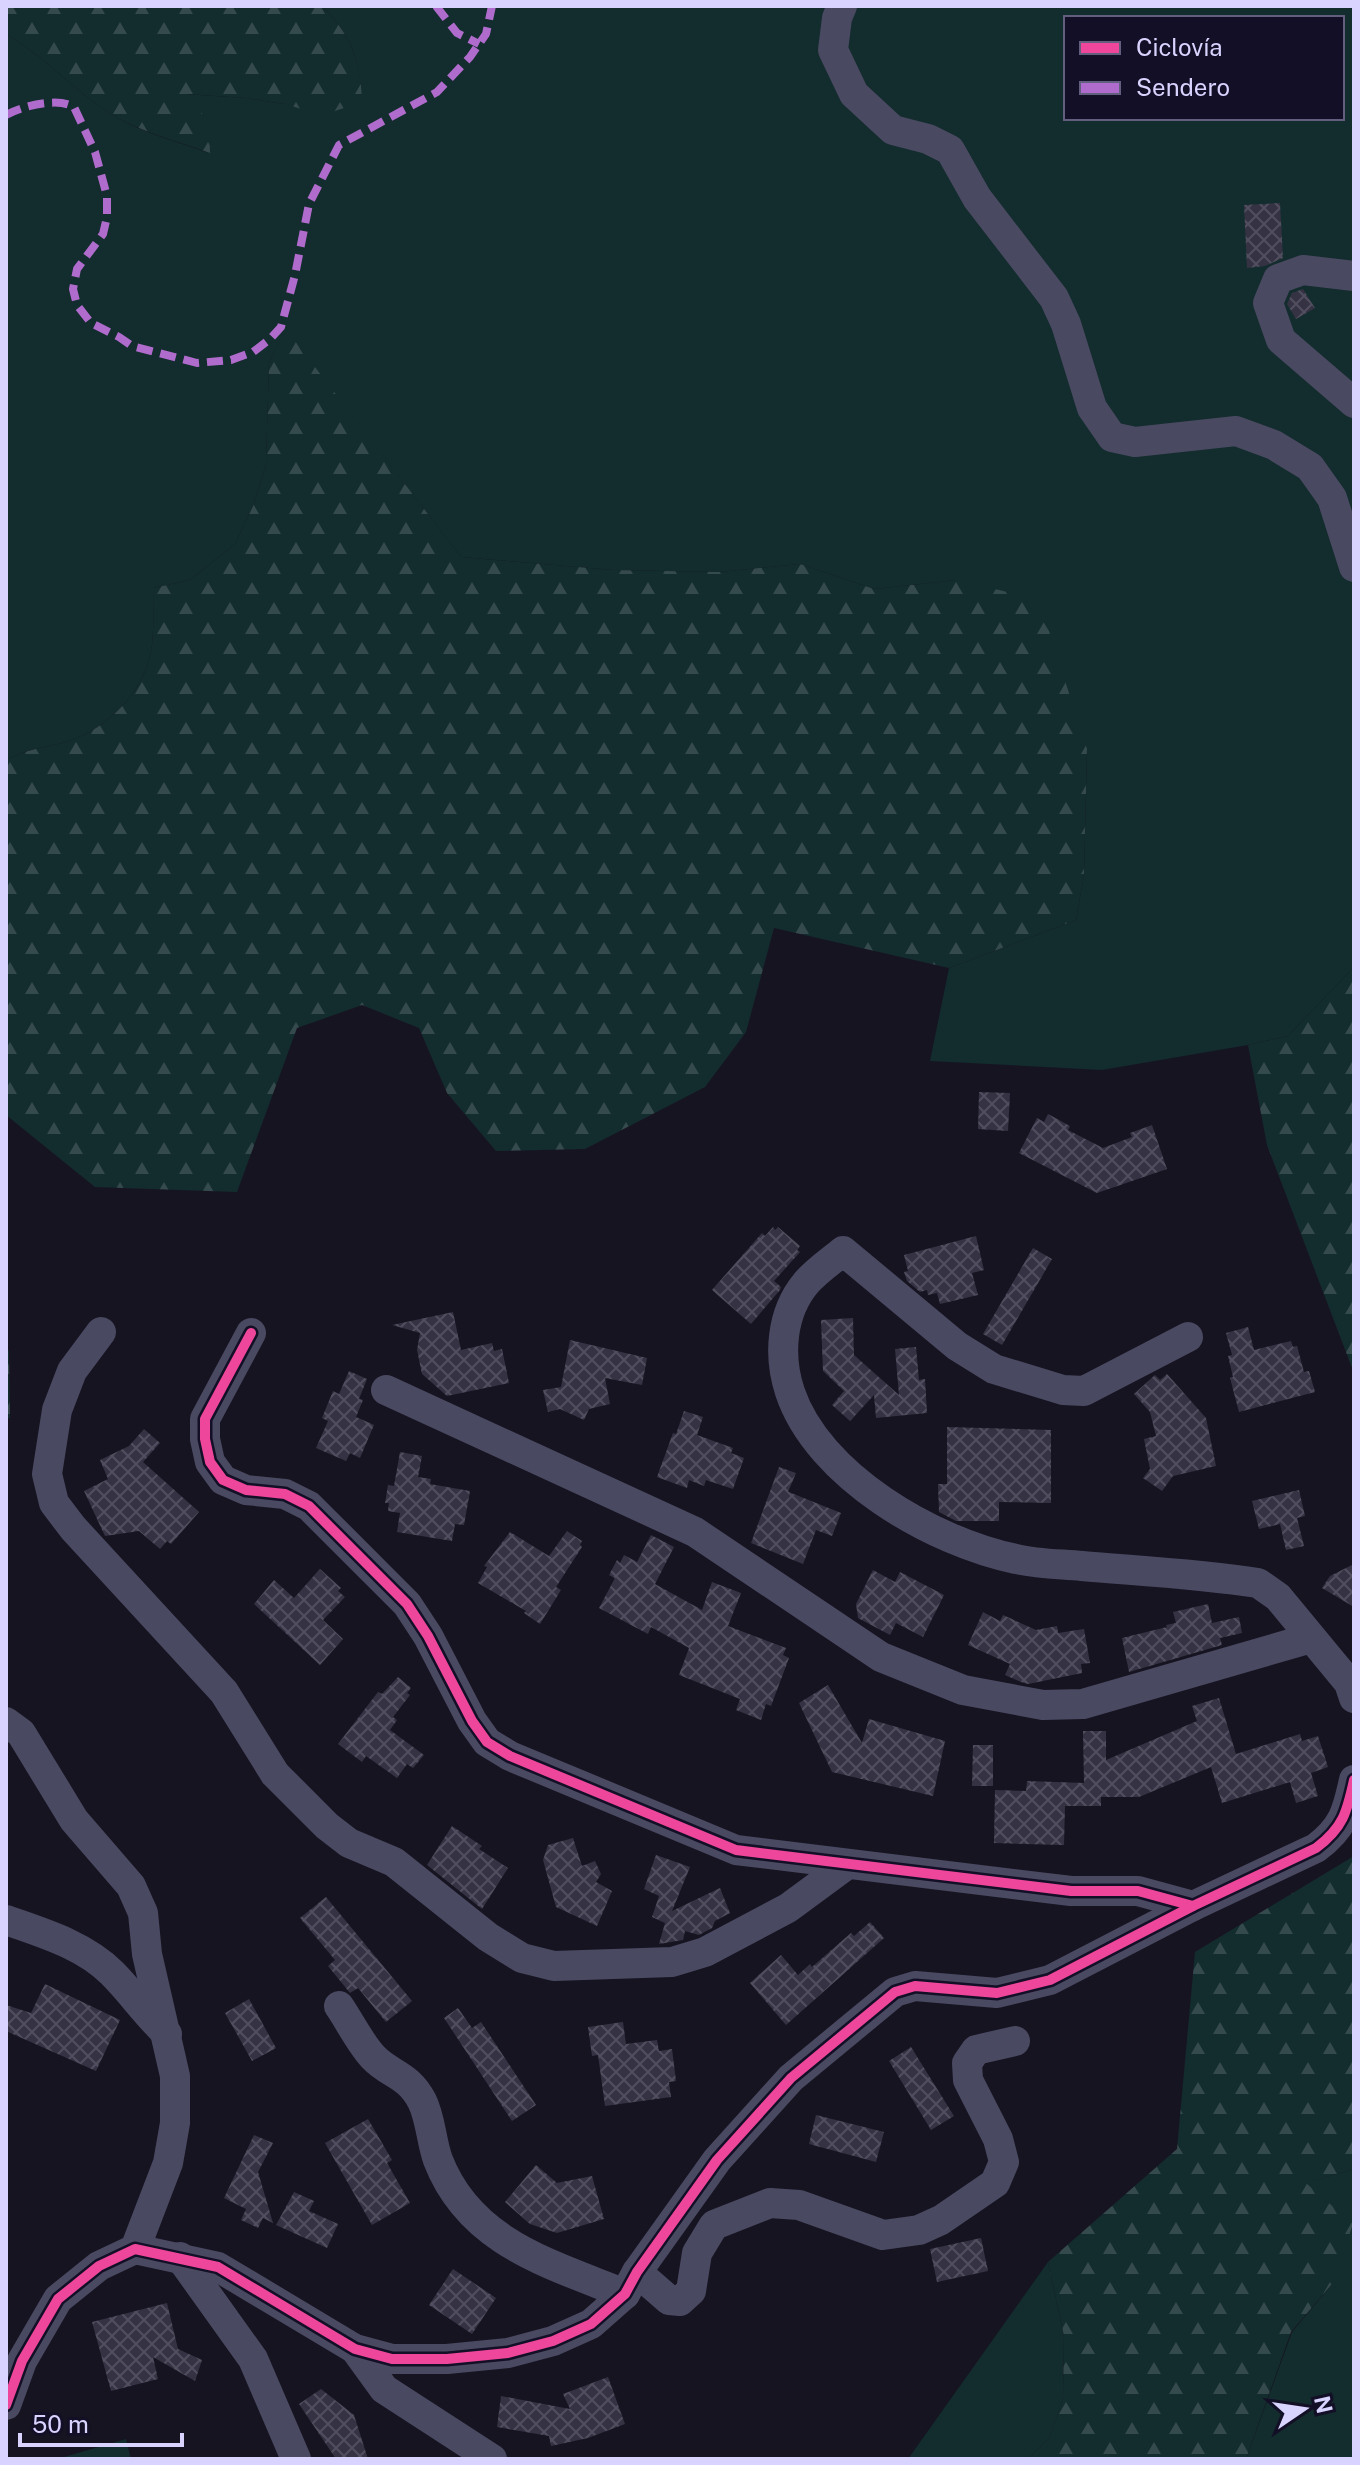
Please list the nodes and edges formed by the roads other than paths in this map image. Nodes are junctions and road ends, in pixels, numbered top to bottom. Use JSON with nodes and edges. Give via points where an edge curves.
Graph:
{"nodes":[{"id":1,"x":842,"y":6,"type":"edge"},
{"id":2,"x":1354,"y":276,"type":"edge"},
{"id":3,"x":1354,"y":403,"type":"edge"},
{"id":4,"x":1354,"y":567,"type":"edge"},
{"id":5,"x":101,"y":1332,"type":"dead end"},
{"id":6,"x":251,"y":1333,"type":"dead end"},
{"id":7,"x":1188,"y":1337,"type":"dead end"},
{"id":8,"x":386,"y":1390,"type":"dead end"},
{"id":9,"x":1311,"y":1638,"type":"junction"},
{"id":10,"x":1354,"y":1698,"type":"edge"},
{"id":11,"x":6,"y":1722,"type":"edge"},
{"id":12,"x":1354,"y":1780,"type":"edge"},
{"id":13,"x":845,"y":1866,"type":"junction"},
{"id":14,"x":1193,"y":1906,"type":"junction"},
{"id":15,"x":6,"y":1920,"type":"edge"},
{"id":16,"x":339,"y":2006,"type":"dead end"},
{"id":17,"x":167,"y":2034,"type":"junction"},
{"id":18,"x":1015,"y":2041,"type":"dead end"},
{"id":19,"x":135,"y":2249,"type":"junction"},
{"id":20,"x":180,"y":2257,"type":"junction"},
{"id":21,"x":631,"y":2283,"type":"junction"},
{"id":22,"x":355,"y":2349,"type":"junction"},
{"id":23,"x":6,"y":2405,"type":"edge"},
{"id":24,"x":296,"y":2459,"type":"edge"},
{"id":25,"x":492,"y":2459,"type":"edge"}],
"edges":[{"from":1,"to":4,"type":"street","via":[[833,50],[854,94],[893,130],[950,150],[977,198],[1054,298],[1092,408],[1112,437],[1135,442],[1236,431],[1274,445],[1310,467],[1332,498]]},
{"from":2,"to":3,"type":"street","via":[[1303,270],[1278,279],[1268,303],[1281,340]]},
{"from":5,"to":13,"type":"street","via":[[72,1371],[57,1410],[47,1474],[54,1503],[224,1692],[275,1774],[349,1843],[394,1862],[522,1958],[554,1966],[672,1962],[705,1952],[788,1908]]},
{"from":6,"to":13,"type":"street","via":[[205,1419],[210,1462],[223,1480],[246,1490],[285,1494],[309,1506],[397,1593],[428,1636],[487,1742],[736,1850]]},
{"from":7,"to":9,"type":"street","via":[[1084,1391],[1063,1390],[994,1369],[957,1346],[843,1251],[808,1281],[792,1305],[783,1340],[784,1373],[796,1411],[818,1445],[898,1512],[956,1540],[1016,1559],[1258,1583],[1278,1597]]},
{"from":8,"to":9,"type":"street","via":[[695,1532],[881,1657],[963,1690],[1043,1705],[1083,1704]]},
{"from":9,"to":10,"type":"street","via":[[1349,1683]]},
{"from":11,"to":17,"type":"street","via":[[21,1733],[74,1820],[131,1886],[143,1913],[147,1954]]},
{"from":12,"to":14,"type":"street","via":[[1348,1812],[1334,1835]]},
{"from":13,"to":14,"type":"street","via":[[1071,1891],[1138,1891]]},
{"from":14,"to":21,"type":"street","via":[[1050,1980],[1020,1989],[997,1993],[915,1986],[895,1992],[791,2078],[717,2160]]},
{"from":15,"to":17,"type":"street","via":[[66,1941],[111,1971]]},
{"from":16,"to":21,"type":"street","via":[[373,2058],[410,2082],[423,2104],[438,2161],[488,2230],[525,2254]]},
{"from":17,"to":19,"type":"street","via":[[175,2076],[175,2123],[168,2163]]},
{"from":18,"to":21,"type":"street","via":[[976,2050],[967,2063],[968,2080],[1004,2162],[995,2183],[941,2220],[919,2230],[883,2235],[799,2205],[770,2203],[714,2225],[697,2253],[691,2291],[680,2301]]},
{"from":19,"to":20,"type":"street"},
{"from":19,"to":23,"type":"street","via":[[99,2266],[58,2299],[22,2361]]},
{"from":20,"to":22,"type":"street","via":[[218,2267]]},
{"from":20,"to":24,"type":"street","via":[[253,2359]]},
{"from":21,"to":22,"type":"street","via":[[591,2324],[508,2353],[392,2359]]},
{"from":22,"to":25,"type":"street","via":[[384,2389]]}]}
